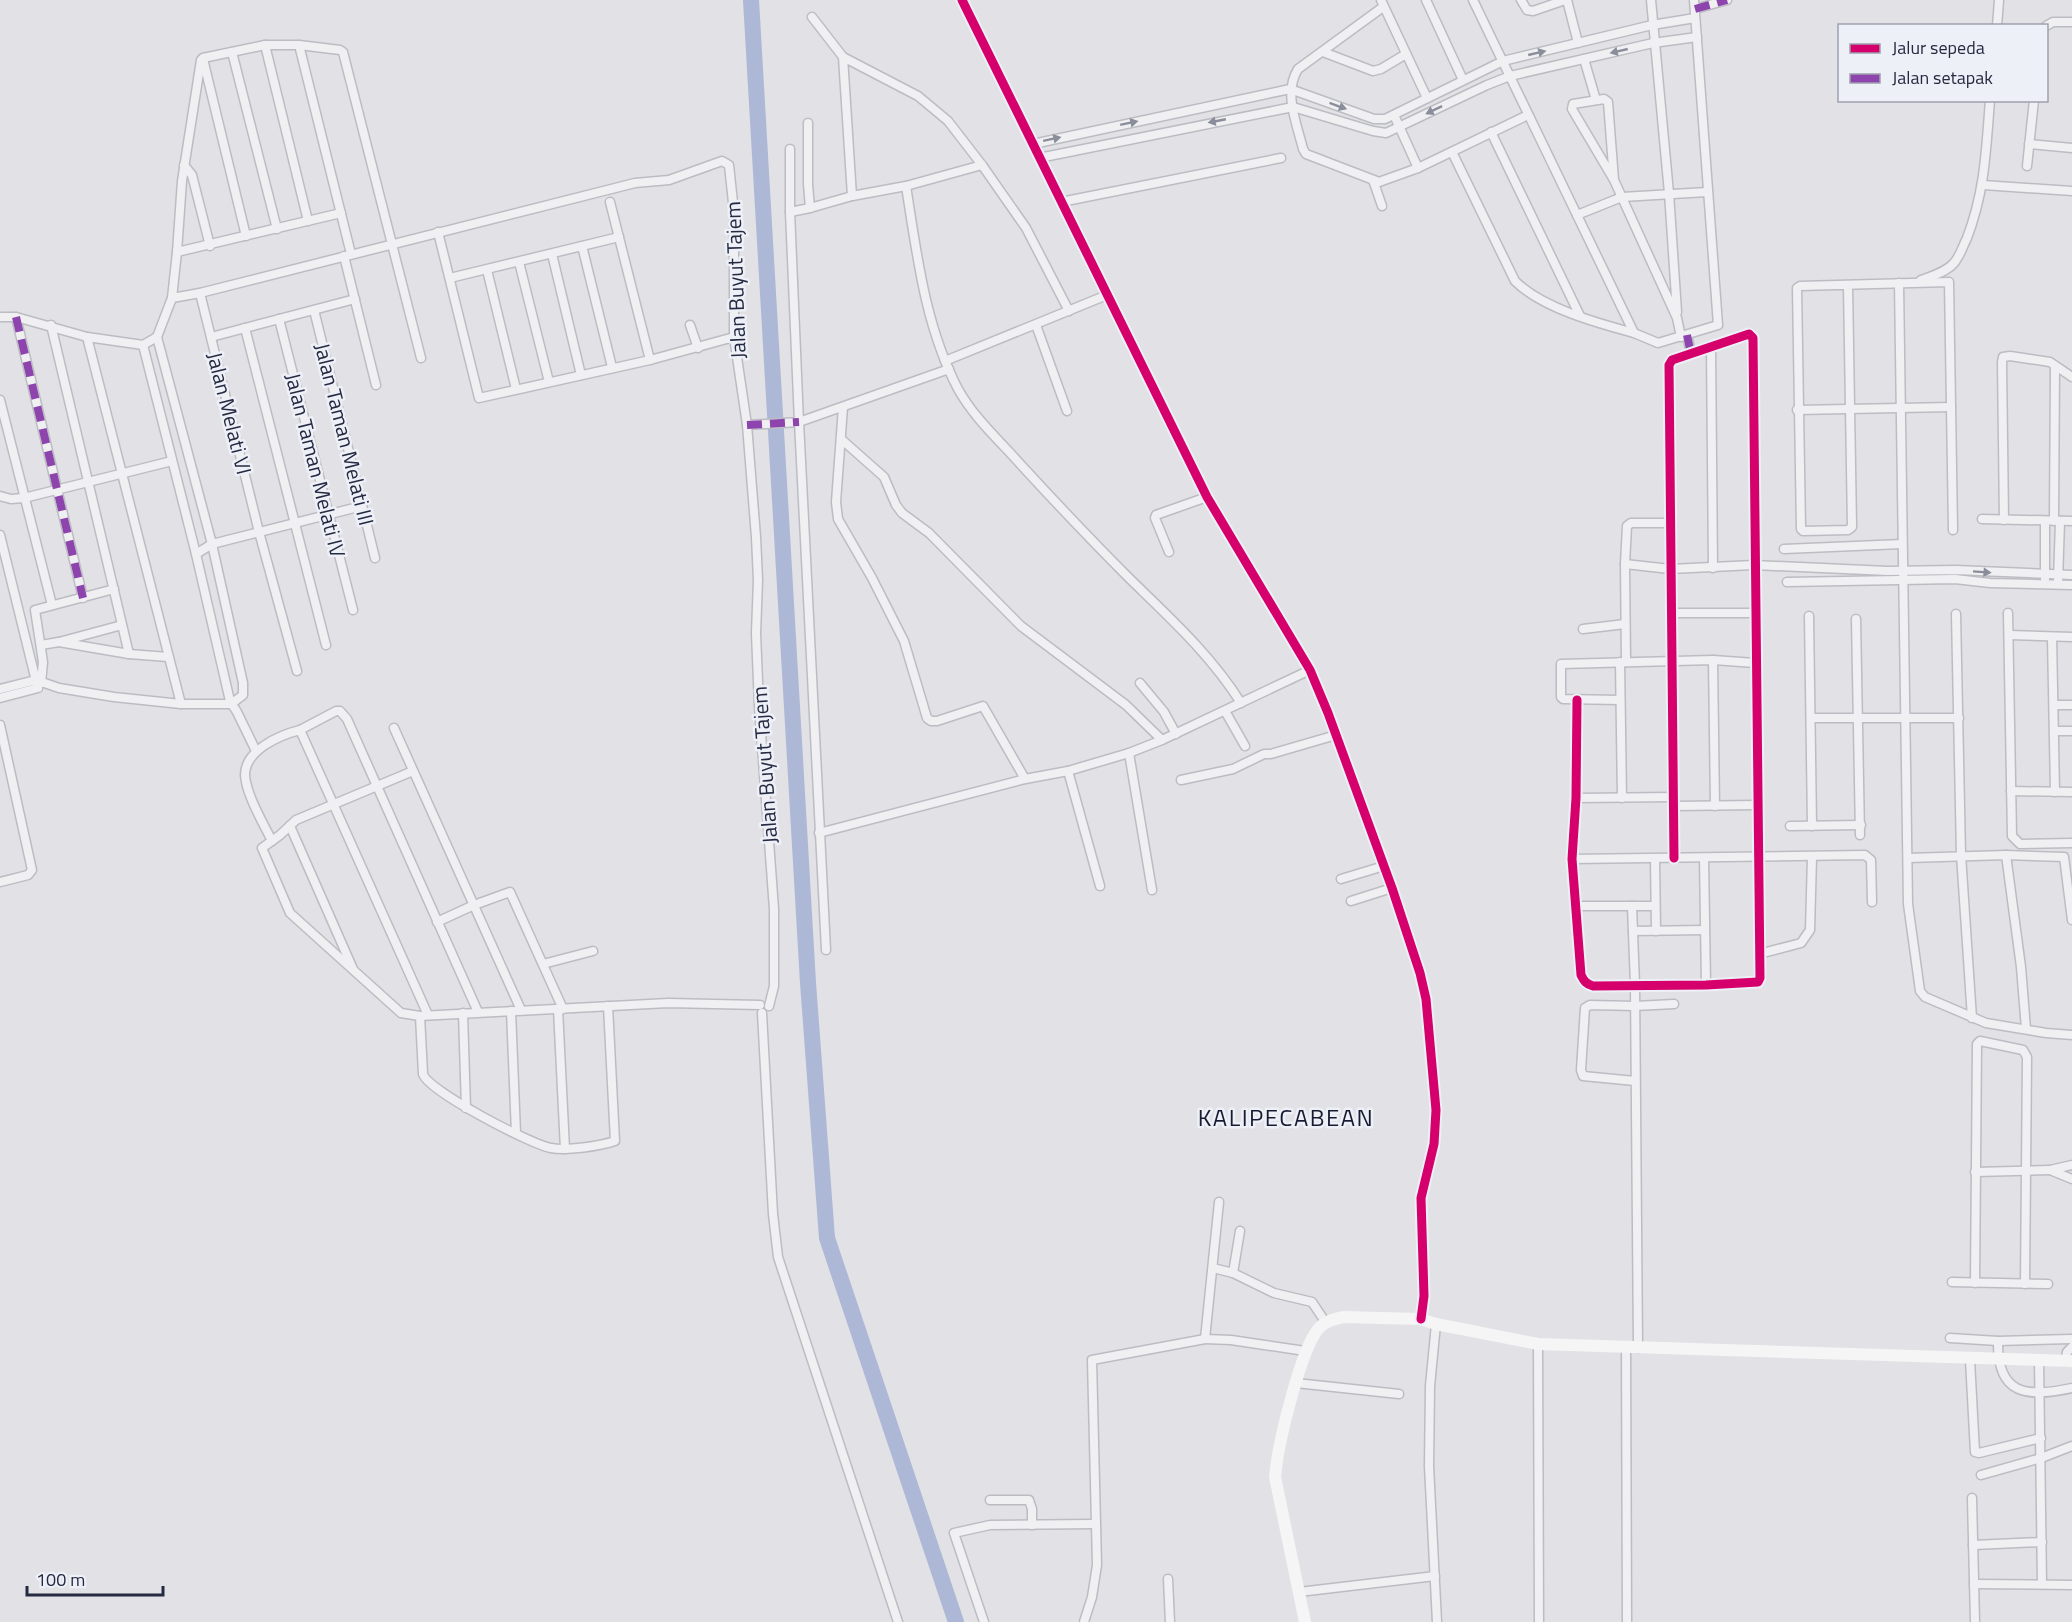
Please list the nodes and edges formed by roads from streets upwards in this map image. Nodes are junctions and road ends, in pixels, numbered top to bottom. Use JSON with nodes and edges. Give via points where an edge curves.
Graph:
{"nodes":[{"id":1,"x":962,"y":0,"type":"edge"},
{"id":2,"x":1426,"y":0,"type":"edge"},
{"id":3,"x":1473,"y":0,"type":"edge"},
{"id":4,"x":1521,"y":0,"type":"edge"},
{"id":5,"x":1566,"y":0,"type":"edge"},
{"id":6,"x":1651,"y":0,"type":"edge"},
{"id":7,"x":1727,"y":0,"type":"edge"},
{"id":8,"x":1999,"y":0,"type":"edge"},
{"id":9,"x":1382,"y":3,"type":"edge"},
{"id":10,"x":1695,"y":9,"type":"edge"},
{"id":11,"x":812,"y":17,"type":"dead end"},
{"id":12,"x":2072,"y":22,"type":"edge"},
{"id":13,"x":1997,"y":24,"type":"edge"},
{"id":14,"x":1652,"y":25,"type":"junction"},
{"id":15,"x":2048,"y":25,"type":"edge"},
{"id":16,"x":1697,"y":37,"type":"junction"},
{"id":17,"x":1653,"y":43,"type":"junction"},
{"id":18,"x":1578,"y":44,"type":"junction"},
{"id":19,"x":265,"y":45,"type":"junction"},
{"id":20,"x":299,"y":45,"type":"junction"},
{"id":21,"x":232,"y":52,"type":"junction"},
{"id":22,"x":1323,"y":52,"type":"junction"},
{"id":23,"x":1406,"y":54,"type":"junction"},
{"id":24,"x":843,"y":57,"type":"junction"},
{"id":25,"x":203,"y":58,"type":"junction"},
{"id":26,"x":1584,"y":59,"type":"junction"},
{"id":27,"x":1503,"y":61,"type":"junction"},
{"id":28,"x":1510,"y":76,"type":"junction"},
{"id":29,"x":1463,"y":80,"type":"junction"},
{"id":30,"x":1286,"y":90,"type":"junction"},
{"id":31,"x":1426,"y":98,"type":"junction"},
{"id":32,"x":1596,"y":100,"type":"junction"},
{"id":33,"x":1990,"y":102,"type":"edge"},
{"id":34,"x":2034,"y":102,"type":"edge"},
{"id":35,"x":1290,"y":107,"type":"junction"},
{"id":36,"x":1394,"y":115,"type":"junction"},
{"id":37,"x":1528,"y":115,"type":"junction"},
{"id":38,"x":808,"y":123,"type":"dead end"},
{"id":39,"x":1400,"y":126,"type":"junction"},
{"id":40,"x":1095,"y":130,"type":"junction"},
{"id":41,"x":1491,"y":132,"type":"junction"},
{"id":42,"x":1033,"y":144,"type":"junction"},
{"id":43,"x":2029,"y":144,"type":"junction"},
{"id":44,"x":1099,"y":146,"type":"junction"},
{"id":45,"x":2072,"y":148,"type":"edge"},
{"id":46,"x":790,"y":149,"type":"dead end"},
{"id":47,"x":1452,"y":152,"type":"junction"},
{"id":48,"x":1039,"y":158,"type":"junction"},
{"id":49,"x":1281,"y":158,"type":"dead end"},
{"id":50,"x":184,"y":165,"type":"junction"},
{"id":51,"x":982,"y":165,"type":"junction"},
{"id":52,"x":2027,"y":166,"type":"dead end"},
{"id":53,"x":1418,"y":168,"type":"junction"},
{"id":54,"x":1373,"y":180,"type":"junction"},
{"id":55,"x":1614,"y":180,"type":"junction"},
{"id":56,"x":1983,"y":184,"type":"junction"},
{"id":57,"x":906,"y":186,"type":"junction"},
{"id":58,"x":2072,"y":191,"type":"edge"},
{"id":59,"x":1707,"y":192,"type":"junction"},
{"id":60,"x":1669,"y":193,"type":"junction"},
{"id":61,"x":852,"y":196,"type":"junction"},
{"id":62,"x":1622,"y":197,"type":"junction"},
{"id":63,"x":610,"y":202,"type":"dead end"},
{"id":64,"x":1061,"y":202,"type":"junction"},
{"id":65,"x":1382,"y":206,"type":"dead end"},
{"id":66,"x":810,"y":208,"type":"junction"},
{"id":67,"x":790,"y":212,"type":"junction"},
{"id":68,"x":341,"y":213,"type":"junction"},
{"id":69,"x":1577,"y":215,"type":"junction"},
{"id":70,"x":308,"y":221,"type":"junction"},
{"id":71,"x":277,"y":229,"type":"junction"},
{"id":72,"x":438,"y":232,"type":"junction"},
{"id":73,"x":246,"y":236,"type":"junction"},
{"id":74,"x":619,"y":237,"type":"junction"},
{"id":75,"x":393,"y":244,"type":"junction"},
{"id":76,"x":210,"y":246,"type":"junction"},
{"id":77,"x":582,"y":246,"type":"junction"},
{"id":78,"x":177,"y":252,"type":"junction"},
{"id":79,"x":552,"y":254,"type":"junction"},
{"id":80,"x":347,"y":255,"type":"junction"},
{"id":81,"x":519,"y":262,"type":"junction"},
{"id":82,"x":487,"y":270,"type":"junction"},
{"id":83,"x":450,"y":278,"type":"junction"},
{"id":84,"x":1899,"y":283,"type":"junction"},
{"id":85,"x":1915,"y":283,"type":"junction"},
{"id":86,"x":1848,"y":286,"type":"junction"},
{"id":87,"x":200,"y":293,"type":"junction"},
{"id":88,"x":172,"y":298,"type":"junction"},
{"id":89,"x":355,"y":299,"type":"junction"},
{"id":90,"x":1109,"y":299,"type":"junction"},
{"id":91,"x":314,"y":310,"type":"junction"},
{"id":92,"x":1069,"y":311,"type":"junction"},
{"id":93,"x":1580,"y":316,"type":"junction"},
{"id":94,"x":0,"y":317,"type":"edge"},
{"id":95,"x":16,"y":317,"type":"junction"},
{"id":96,"x":1677,"y":318,"type":"junction"},
{"id":97,"x":279,"y":319,"type":"junction"},
{"id":98,"x":1036,"y":324,"type":"junction"},
{"id":99,"x":51,"y":325,"type":"junction"},
{"id":100,"x":690,"y":325,"type":"dead end"},
{"id":101,"x":245,"y":328,"type":"junction"},
{"id":102,"x":1634,"y":333,"type":"junction"},
{"id":103,"x":87,"y":337,"type":"junction"},
{"id":104,"x":157,"y":337,"type":"junction"},
{"id":105,"x":211,"y":337,"type":"junction"},
{"id":106,"x":734,"y":337,"type":"junction"},
{"id":107,"x":1688,"y":343,"type":"junction"},
{"id":108,"x":143,"y":345,"type":"junction"},
{"id":109,"x":1712,"y":347,"type":"junction"},
{"id":110,"x":698,"y":348,"type":"junction"},
{"id":111,"x":421,"y":357,"type":"dead end"},
{"id":112,"x":650,"y":360,"type":"junction"},
{"id":113,"x":947,"y":365,"type":"junction"},
{"id":114,"x":2055,"y":366,"type":"junction"},
{"id":115,"x":612,"y":368,"type":"junction"},
{"id":116,"x":581,"y":375,"type":"junction"},
{"id":117,"x":2072,"y":377,"type":"edge"},
{"id":118,"x":549,"y":382,"type":"junction"},
{"id":119,"x":376,"y":385,"type":"dead end"},
{"id":120,"x":516,"y":389,"type":"junction"},
{"id":121,"x":0,"y":400,"type":"edge"},
{"id":122,"x":843,"y":407,"type":"junction"},
{"id":123,"x":1901,"y":407,"type":"junction"},
{"id":124,"x":1951,"y":407,"type":"junction"},
{"id":125,"x":1797,"y":410,"type":"junction"},
{"id":126,"x":1849,"y":410,"type":"junction"},
{"id":127,"x":1067,"y":411,"type":"dead end"},
{"id":128,"x":797,"y":423,"type":"junction"},
{"id":129,"x":750,"y":425,"type":"junction"},
{"id":130,"x":841,"y":439,"type":"junction"},
{"id":131,"x":172,"y":461,"type":"junction"},
{"id":132,"x":122,"y":474,"type":"junction"},
{"id":133,"x":88,"y":482,"type":"junction"},
{"id":134,"x":58,"y":489,"type":"junction"},
{"id":135,"x":0,"y":496,"type":"edge"},
{"id":136,"x":1207,"y":497,"type":"junction"},
{"id":137,"x":24,"y":498,"type":"junction"},
{"id":138,"x":363,"y":506,"type":"junction"},
{"id":139,"x":329,"y":515,"type":"junction"},
{"id":140,"x":1982,"y":519,"type":"dead end"},
{"id":141,"x":2004,"y":520,"type":"junction"},
{"id":142,"x":2044,"y":521,"type":"junction"},
{"id":143,"x":2057,"y":521,"type":"junction"},
{"id":144,"x":2072,"y":521,"type":"edge"},
{"id":145,"x":1670,"y":523,"type":"junction"},
{"id":146,"x":295,"y":524,"type":"junction"},
{"id":147,"x":1953,"y":530,"type":"dead end"},
{"id":148,"x":259,"y":532,"type":"junction"},
{"id":149,"x":0,"y":535,"type":"edge"},
{"id":150,"x":212,"y":544,"type":"junction"},
{"id":151,"x":1902,"y":544,"type":"junction"},
{"id":152,"x":1784,"y":549,"type":"dead end"},
{"id":153,"x":1169,"y":552,"type":"dead end"},
{"id":154,"x":196,"y":554,"type":"junction"},
{"id":155,"x":375,"y":558,"type":"dead end"},
{"id":156,"x":1625,"y":564,"type":"junction"},
{"id":157,"x":1754,"y":566,"type":"junction"},
{"id":158,"x":1713,"y":568,"type":"junction"},
{"id":159,"x":1670,"y":569,"type":"junction"},
{"id":160,"x":1902,"y":570,"type":"junction"},
{"id":161,"x":2045,"y":575,"type":"junction"},
{"id":162,"x":2058,"y":575,"type":"junction"},
{"id":163,"x":2072,"y":575,"type":"edge"},
{"id":164,"x":1903,"y":581,"type":"junction"},
{"id":165,"x":1787,"y":582,"type":"dead end"},
{"id":166,"x":2045,"y":585,"type":"junction"},
{"id":167,"x":2058,"y":585,"type":"junction"},
{"id":168,"x":2072,"y":585,"type":"edge"},
{"id":169,"x":114,"y":589,"type":"junction"},
{"id":170,"x":83,"y":597,"type":"junction"},
{"id":171,"x":52,"y":605,"type":"junction"},
{"id":172,"x":353,"y":610,"type":"dead end"},
{"id":173,"x":1671,"y":613,"type":"junction"},
{"id":174,"x":1755,"y":613,"type":"junction"},
{"id":175,"x":2008,"y":613,"type":"dead end"},
{"id":176,"x":1956,"y":614,"type":"dead end"},
{"id":177,"x":1809,"y":616,"type":"dead end"},
{"id":178,"x":1856,"y":619,"type":"dead end"},
{"id":179,"x":1626,"y":624,"type":"junction"},
{"id":180,"x":122,"y":625,"type":"junction"},
{"id":181,"x":1582,"y":629,"type":"dead end"},
{"id":182,"x":2009,"y":635,"type":"junction"},
{"id":183,"x":2052,"y":637,"type":"junction"},
{"id":184,"x":2072,"y":637,"type":"edge"},
{"id":185,"x":59,"y":642,"type":"junction"},
{"id":186,"x":41,"y":645,"type":"junction"},
{"id":187,"x":326,"y":645,"type":"dead end"},
{"id":188,"x":129,"y":654,"type":"junction"},
{"id":189,"x":168,"y":657,"type":"junction"},
{"id":190,"x":1713,"y":660,"type":"junction"},
{"id":191,"x":1672,"y":661,"type":"junction"},
{"id":192,"x":1623,"y":662,"type":"junction"},
{"id":193,"x":1755,"y":663,"type":"junction"},
{"id":194,"x":1310,"y":670,"type":"junction"},
{"id":195,"x":297,"y":671,"type":"dead end"},
{"id":196,"x":1140,"y":683,"type":"dead end"},
{"id":197,"x":39,"y":684,"type":"junction"},
{"id":198,"x":0,"y":689,"type":"edge"},
{"id":199,"x":0,"y":698,"type":"edge"},
{"id":200,"x":1577,"y":700,"type":"junction"},
{"id":201,"x":1620,"y":700,"type":"junction"},
{"id":202,"x":1242,"y":703,"type":"junction"},
{"id":203,"x":181,"y":704,"type":"junction"},
{"id":204,"x":2055,"y":705,"type":"junction"},
{"id":205,"x":2072,"y":705,"type":"edge"},
{"id":206,"x":234,"y":708,"type":"junction"},
{"id":207,"x":1225,"y":711,"type":"junction"},
{"id":208,"x":1906,"y":717,"type":"junction"},
{"id":209,"x":1811,"y":718,"type":"junction"},
{"id":210,"x":1859,"y":718,"type":"junction"},
{"id":211,"x":1959,"y":718,"type":"junction"},
{"id":212,"x":0,"y":725,"type":"edge"},
{"id":213,"x":394,"y":728,"type":"dead end"},
{"id":214,"x":300,"y":730,"type":"junction"},
{"id":215,"x":2072,"y":731,"type":"edge"},
{"id":216,"x":2055,"y":732,"type":"junction"},
{"id":217,"x":1176,"y":734,"type":"junction"},
{"id":218,"x":1336,"y":735,"type":"junction"},
{"id":219,"x":1162,"y":740,"type":"junction"},
{"id":220,"x":1245,"y":746,"type":"dead end"},
{"id":221,"x":256,"y":752,"type":"junction"},
{"id":222,"x":1129,"y":753,"type":"junction"},
{"id":223,"x":413,"y":771,"type":"junction"},
{"id":224,"x":1068,"y":771,"type":"junction"},
{"id":225,"x":1025,"y":780,"type":"junction"},
{"id":226,"x":1181,"y":780,"type":"dead end"},
{"id":227,"x":376,"y":786,"type":"junction"},
{"id":228,"x":2011,"y":791,"type":"junction"},
{"id":229,"x":2055,"y":792,"type":"junction"},
{"id":230,"x":2072,"y":792,"type":"edge"},
{"id":231,"x":1576,"y":798,"type":"junction"},
{"id":232,"x":1622,"y":798,"type":"junction"},
{"id":233,"x":1674,"y":801,"type":"junction"},
{"id":234,"x":333,"y":805,"type":"junction"},
{"id":235,"x":1757,"y":805,"type":"junction"},
{"id":236,"x":1715,"y":806,"type":"junction"},
{"id":237,"x":1861,"y":825,"type":"junction"},
{"id":238,"x":290,"y":826,"type":"junction"},
{"id":239,"x":1790,"y":826,"type":"dead end"},
{"id":240,"x":1812,"y":826,"type":"junction"},
{"id":241,"x":819,"y":832,"type":"junction"},
{"id":242,"x":1860,"y":836,"type":"dead end"},
{"id":243,"x":272,"y":841,"type":"junction"},
{"id":244,"x":2072,"y":843,"type":"edge"},
{"id":245,"x":1961,"y":855,"type":"junction"},
{"id":246,"x":2006,"y":855,"type":"junction"},
{"id":247,"x":1812,"y":857,"type":"junction"},
{"id":248,"x":1674,"y":858,"type":"junction"},
{"id":249,"x":1704,"y":858,"type":"junction"},
{"id":250,"x":1758,"y":858,"type":"junction"},
{"id":251,"x":1908,"y":858,"type":"junction"},
{"id":252,"x":1655,"y":859,"type":"junction"},
{"id":253,"x":1572,"y":860,"type":"junction"},
{"id":254,"x":1384,"y":866,"type":"junction"},
{"id":255,"x":1341,"y":879,"type":"dead end"},
{"id":256,"x":0,"y":882,"type":"edge"},
{"id":257,"x":1100,"y":886,"type":"dead end"},
{"id":258,"x":1392,"y":888,"type":"junction"},
{"id":259,"x":1152,"y":890,"type":"dead end"},
{"id":260,"x":1351,"y":901,"type":"dead end"},
{"id":261,"x":1872,"y":902,"type":"dead end"},
{"id":262,"x":474,"y":905,"type":"junction"},
{"id":263,"x":1575,"y":906,"type":"junction"},
{"id":264,"x":1632,"y":906,"type":"junction"},
{"id":265,"x":1656,"y":906,"type":"junction"},
{"id":266,"x":2072,"y":920,"type":"edge"},
{"id":267,"x":437,"y":922,"type":"junction"},
{"id":268,"x":1705,"y":930,"type":"junction"},
{"id":269,"x":1633,"y":931,"type":"junction"},
{"id":270,"x":1656,"y":931,"type":"junction"},
{"id":271,"x":826,"y":950,"type":"dead end"},
{"id":272,"x":593,"y":951,"type":"dead end"},
{"id":273,"x":1759,"y":954,"type":"junction"},
{"id":274,"x":543,"y":964,"type":"junction"},
{"id":275,"x":354,"y":973,"type":"junction"},
{"id":276,"x":1706,"y":985,"type":"junction"},
{"id":277,"x":1635,"y":988,"type":"junction"},
{"id":278,"x":1635,"y":1004,"type":"junction"},
{"id":279,"x":1674,"y":1004,"type":"dead end"},
{"id":280,"x":608,"y":1006,"type":"junction"},
{"id":281,"x":764,"y":1008,"type":"junction"},
{"id":282,"x":561,"y":1009,"type":"junction"},
{"id":283,"x":521,"y":1010,"type":"junction"},
{"id":284,"x":511,"y":1011,"type":"junction"},
{"id":285,"x":478,"y":1012,"type":"junction"},
{"id":286,"x":463,"y":1013,"type":"junction"},
{"id":287,"x":424,"y":1015,"type":"junction"},
{"id":288,"x":1972,"y":1018,"type":"junction"},
{"id":289,"x":2026,"y":1029,"type":"junction"},
{"id":290,"x":2072,"y":1035,"type":"edge"},
{"id":291,"x":1635,"y":1081,"type":"junction"},
{"id":292,"x":466,"y":1108,"type":"junction"},
{"id":293,"x":516,"y":1133,"type":"junction"},
{"id":294,"x":566,"y":1149,"type":"junction"},
{"id":295,"x":2072,"y":1165,"type":"edge"},
{"id":296,"x":2050,"y":1170,"type":"junction"},
{"id":297,"x":2026,"y":1171,"type":"junction"},
{"id":298,"x":1975,"y":1172,"type":"junction"},
{"id":299,"x":2072,"y":1179,"type":"edge"},
{"id":300,"x":1219,"y":1202,"type":"dead end"},
{"id":301,"x":1240,"y":1231,"type":"dead end"},
{"id":302,"x":1213,"y":1268,"type":"junction"},
{"id":303,"x":1233,"y":1273,"type":"junction"},
{"id":304,"x":1952,"y":1282,"type":"dead end"},
{"id":305,"x":1975,"y":1283,"type":"junction"},
{"id":306,"x":2025,"y":1284,"type":"junction"},
{"id":307,"x":2048,"y":1284,"type":"dead end"},
{"id":308,"x":1421,"y":1319,"type":"junction"},
{"id":309,"x":1326,"y":1323,"type":"junction"},
{"id":310,"x":1436,"y":1324,"type":"junction"},
{"id":311,"x":1950,"y":1338,"type":"dead end"},
{"id":312,"x":1205,"y":1339,"type":"junction"},
{"id":313,"x":2072,"y":1340,"type":"edge"},
{"id":314,"x":1998,"y":1341,"type":"junction"},
{"id":315,"x":1538,"y":1344,"type":"junction"},
{"id":316,"x":1632,"y":1347,"type":"junction"},
{"id":317,"x":1305,"y":1351,"type":"junction"},
{"id":318,"x":1971,"y":1359,"type":"junction"},
{"id":319,"x":1997,"y":1360,"type":"junction"},
{"id":320,"x":2039,"y":1360,"type":"junction"},
{"id":321,"x":2068,"y":1361,"type":"edge"},
{"id":322,"x":1296,"y":1383,"type":"junction"},
{"id":323,"x":2072,"y":1388,"type":"edge"},
{"id":324,"x":2039,"y":1392,"type":"junction"},
{"id":325,"x":1399,"y":1394,"type":"dead end"},
{"id":326,"x":2041,"y":1440,"type":"junction"},
{"id":327,"x":2072,"y":1446,"type":"edge"},
{"id":328,"x":2041,"y":1455,"type":"junction"},
{"id":329,"x":1981,"y":1475,"type":"dead end"},
{"id":330,"x":1972,"y":1498,"type":"dead end"},
{"id":331,"x":990,"y":1500,"type":"dead end"},
{"id":332,"x":1094,"y":1524,"type":"junction"},
{"id":333,"x":1032,"y":1525,"type":"junction"},
{"id":334,"x":2042,"y":1542,"type":"junction"},
{"id":335,"x":1973,"y":1545,"type":"junction"},
{"id":336,"x":1436,"y":1576,"type":"junction"},
{"id":337,"x":1168,"y":1579,"type":"dead end"},
{"id":338,"x":1974,"y":1584,"type":"junction"},
{"id":339,"x":2042,"y":1584,"type":"junction"},
{"id":340,"x":2072,"y":1584,"type":"edge"},
{"id":341,"x":1299,"y":1592,"type":"junction"},
{"id":342,"x":898,"y":1622,"type":"edge"},
{"id":343,"x":984,"y":1622,"type":"edge"},
{"id":344,"x":1084,"y":1622,"type":"edge"},
{"id":345,"x":1170,"y":1622,"type":"edge"},
{"id":346,"x":1305,"y":1622,"type":"edge"},
{"id":347,"x":1437,"y":1622,"type":"edge"},
{"id":348,"x":1539,"y":1622,"type":"edge"},
{"id":349,"x":1628,"y":1622,"type":"edge"},
{"id":350,"x":1975,"y":1622,"type":"edge"}],
"edges":[{"from":1,"to":42,"type":"street"},
{"from":2,"to":29,"type":"street"},
{"from":3,"to":27,"type":"street"},
{"from":4,"to":5,"type":"street","via":[[1527,10]]},
{"from":5,"to":18,"type":"street"},
{"from":6,"to":14,"type":"street"},
{"from":7,"to":10,"type":"street"},
{"from":8,"to":13,"type":"street"},
{"from":9,"to":22,"type":"street"},
{"from":9,"to":23,"type":"street"},
{"from":10,"to":14,"type":"street"},
{"from":10,"to":16,"type":"street"},
{"from":11,"to":24,"type":"street"},
{"from":12,"to":15,"type":"street"},
{"from":14,"to":17,"type":"street"},
{"from":14,"to":18,"type":"street"},
{"from":16,"to":17,"type":"street"},
{"from":16,"to":59,"type":"street"},
{"from":17,"to":26,"type":"street","one_way":true},
{"from":17,"to":60,"type":"street"},
{"from":27,"to":18,"type":"street","one_way":true},
{"from":19,"to":20,"type":"street"},
{"from":19,"to":21,"type":"street"},
{"from":19,"to":70,"type":"street"},
{"from":20,"to":68,"type":"street"},
{"from":20,"to":75,"type":"street","via":[[343,52]]},
{"from":21,"to":25,"type":"street"},
{"from":21,"to":71,"type":"street"},
{"from":22,"to":23,"type":"street","via":[[1373,71]]},
{"from":22,"to":30,"type":"street","via":[[1298,69]]},
{"from":23,"to":31,"type":"street"},
{"from":24,"to":51,"type":"street","via":[[932,106]]},
{"from":24,"to":61,"type":"street"},
{"from":25,"to":50,"type":"street"},
{"from":25,"to":73,"type":"street"},
{"from":26,"to":28,"type":"street"},
{"from":26,"to":32,"type":"street"},
{"from":27,"to":28,"type":"street"},
{"from":27,"to":29,"type":"street"},
{"from":28,"to":37,"type":"street"},
{"from":28,"to":39,"type":"street","one_way":true},
{"from":29,"to":31,"type":"street"},
{"from":30,"to":35,"type":"street"},
{"from":30,"to":36,"type":"street","one_way":true,"via":[[1374,119]]},
{"from":40,"to":30,"type":"street","one_way":true},
{"from":31,"to":36,"type":"street"},
{"from":32,"to":55,"type":"street","via":[[1608,102]]},
{"from":32,"to":55,"type":"street","via":[[1573,104],[1572,109]]},
{"from":33,"to":56,"type":"street"},
{"from":34,"to":43,"type":"street"},
{"from":35,"to":39,"type":"street","via":[[1373,131],[1386,132]]},
{"from":35,"to":44,"type":"street","one_way":true},
{"from":35,"to":54,"type":"street","via":[[1306,154]]},
{"from":36,"to":39,"type":"street"},
{"from":37,"to":41,"type":"street"},
{"from":37,"to":69,"type":"street"},
{"from":38,"to":66,"type":"street"},
{"from":39,"to":53,"type":"street"},
{"from":42,"to":40,"type":"street","one_way":true},
{"from":40,"to":44,"type":"street"},
{"from":41,"to":47,"type":"street"},
{"from":41,"to":93,"type":"street"},
{"from":42,"to":48,"type":"street"},
{"from":43,"to":45,"type":"street"},
{"from":43,"to":52,"type":"street"},
{"from":44,"to":48,"type":"street"},
{"from":46,"to":67,"type":"street"},
{"from":47,"to":53,"type":"street"},
{"from":47,"to":93,"type":"street","via":[[1515,281],[1534,296]]},
{"from":48,"to":64,"type":"street"},
{"from":49,"to":64,"type":"street"},
{"from":50,"to":76,"type":"street","via":[[192,175]]},
{"from":50,"to":78,"type":"street"},
{"from":51,"to":57,"type":"street"},
{"from":51,"to":92,"type":"street","via":[[1026,228]]},
{"from":53,"to":54,"type":"street","via":[[1389,180]]},
{"from":54,"to":65,"type":"street"},
{"from":55,"to":62,"type":"street"},
{"from":56,"to":58,"type":"street"},
{"from":56,"to":85,"type":"street","via":[[1974,219],[1954,263]]},
{"from":57,"to":61,"type":"street"},
{"from":57,"to":113,"type":"street","via":[[927,304]]},
{"from":59,"to":60,"type":"street"},
{"from":59,"to":107,"type":"street","via":[[1718,325]]},
{"from":60,"to":62,"type":"street"},
{"from":60,"to":96,"type":"street"},
{"from":61,"to":66,"type":"street"},
{"from":62,"to":69,"type":"street"},
{"from":62,"to":96,"type":"street"},
{"from":63,"to":74,"type":"street"},
{"from":64,"to":90,"type":"street"},
{"from":66,"to":67,"type":"street"},
{"from":67,"to":128,"type":"street"},
{"from":68,"to":70,"type":"street"},
{"from":68,"to":80,"type":"street"},
{"from":69,"to":102,"type":"street"},
{"from":70,"to":71,"type":"street"},
{"from":71,"to":73,"type":"street"},
{"from":72,"to":75,"type":"street","name":"Jalan Buyut Tajem"},
{"from":72,"to":83,"type":"street"},
{"from":72,"to":106,"type":"street","name":"Jalan Buyut Tajem","via":[[635,183],[669,180],[726,162],[734,212]]},
{"from":73,"to":76,"type":"street"},
{"from":74,"to":77,"type":"street"},
{"from":74,"to":112,"type":"street"},
{"from":75,"to":80,"type":"street","name":"Jalan Buyut Tajem"},
{"from":75,"to":111,"type":"street"},
{"from":76,"to":78,"type":"street"},
{"from":77,"to":79,"type":"street"},
{"from":77,"to":115,"type":"street"},
{"from":78,"to":88,"type":"street"},
{"from":79,"to":81,"type":"street"},
{"from":79,"to":116,"type":"street"},
{"from":80,"to":87,"type":"street","name":"Jalan Buyut Tajem"},
{"from":80,"to":89,"type":"street"},
{"from":81,"to":82,"type":"street"},
{"from":81,"to":118,"type":"street"},
{"from":82,"to":83,"type":"street"},
{"from":82,"to":120,"type":"street"},
{"from":83,"to":120,"type":"street","via":[[478,396]]},
{"from":84,"to":85,"type":"street"},
{"from":84,"to":86,"type":"street"},
{"from":84,"to":123,"type":"street"},
{"from":85,"to":124,"type":"street","via":[[1950,283]]},
{"from":86,"to":125,"type":"street","via":[[1797,288]]},
{"from":86,"to":126,"type":"street"},
{"from":87,"to":88,"type":"street","name":"Jalan Buyut Tajem"},
{"from":87,"to":105,"type":"street","name":"Jalan Melati VI"},
{"from":88,"to":104,"type":"street"},
{"from":89,"to":91,"type":"street"},
{"from":89,"to":119,"type":"street"},
{"from":90,"to":92,"type":"street"},
{"from":90,"to":136,"type":"street"},
{"from":91,"to":97,"type":"street"},
{"from":91,"to":138,"type":"street","name":"Jalan Taman Melati III"},
{"from":92,"to":98,"type":"street"},
{"from":93,"to":102,"type":"street"},
{"from":94,"to":95,"type":"street"},
{"from":95,"to":99,"type":"street"},
{"from":95,"to":134,"type":"street"},
{"from":96,"to":107,"type":"street"},
{"from":97,"to":101,"type":"street"},
{"from":97,"to":139,"type":"street","name":"Jalan Taman Melati IV"},
{"from":98,"to":113,"type":"street"},
{"from":98,"to":127,"type":"street"},
{"from":99,"to":103,"type":"street"},
{"from":99,"to":133,"type":"street"},
{"from":100,"to":110,"type":"street"},
{"from":101,"to":105,"type":"street"},
{"from":101,"to":146,"type":"street"},
{"from":102,"to":107,"type":"street","via":[[1658,343]]},
{"from":103,"to":108,"type":"street"},
{"from":103,"to":132,"type":"street"},
{"from":104,"to":108,"type":"street"},
{"from":104,"to":150,"type":"street"},
{"from":105,"to":148,"type":"street","name":"Jalan Melati VI"},
{"from":106,"to":110,"type":"street"},
{"from":106,"to":129,"type":"street","name":"Jalan Buyut Tajem"},
{"from":107,"to":109,"type":"street"},
{"from":107,"to":145,"type":"street","via":[[1669,365]]},
{"from":108,"to":131,"type":"street"},
{"from":109,"to":157,"type":"street","via":[[1747,334],[1752,338]]},
{"from":109,"to":158,"type":"street"},
{"from":110,"to":112,"type":"street"},
{"from":112,"to":115,"type":"street"},
{"from":113,"to":122,"type":"street"},
{"from":113,"to":202,"type":"street","via":[[972,410],[1074,524],[1198,645]]},
{"from":114,"to":117,"type":"street"},
{"from":114,"to":141,"type":"street","via":[[2041,360],[2003,357]]},
{"from":114,"to":143,"type":"street"},
{"from":115,"to":116,"type":"street"},
{"from":116,"to":118,"type":"street"},
{"from":118,"to":120,"type":"street"},
{"from":121,"to":137,"type":"street"},
{"from":122,"to":128,"type":"street"},
{"from":122,"to":130,"type":"street"},
{"from":123,"to":124,"type":"street"},
{"from":123,"to":126,"type":"street"},
{"from":123,"to":151,"type":"street"},
{"from":124,"to":147,"type":"street"},
{"from":125,"to":126,"type":"street"},
{"from":125,"to":126,"type":"street","via":[[1803,531],[1850,529],[1852,524]]},
{"from":128,"to":129,"type":"street"},
{"from":128,"to":241,"type":"street"},
{"from":129,"to":281,"type":"street","name":"Jalan Buyut Tajem","via":[[758,580],[759,706],[774,909],[774,986]]},
{"from":130,"to":219,"type":"street","via":[[884,477],[902,513],[929,534],[1021,626],[1126,705]]},
{"from":130,"to":225,"type":"street","via":[[838,519],[904,641],[927,718],[937,721],[983,706]]},
{"from":131,"to":132,"type":"street"},
{"from":131,"to":154,"type":"street"},
{"from":132,"to":133,"type":"street"},
{"from":132,"to":189,"type":"street"},
{"from":133,"to":134,"type":"street"},
{"from":133,"to":169,"type":"street"},
{"from":134,"to":137,"type":"street"},
{"from":134,"to":170,"type":"street"},
{"from":135,"to":137,"type":"street"},
{"from":136,"to":153,"type":"street","via":[[1156,515]]},
{"from":136,"to":194,"type":"street"},
{"from":137,"to":171,"type":"street"},
{"from":138,"to":139,"type":"street"},
{"from":138,"to":155,"type":"street","name":"Jalan Taman Melati III"},
{"from":139,"to":146,"type":"street"},
{"from":139,"to":172,"type":"street","name":"Jalan Taman Melati IV"},
{"from":140,"to":141,"type":"street"},
{"from":141,"to":142,"type":"street"},
{"from":142,"to":143,"type":"street"},
{"from":142,"to":161,"type":"street"},
{"from":143,"to":144,"type":"street"},
{"from":143,"to":162,"type":"street"},
{"from":145,"to":156,"type":"street","via":[[1631,523]]},
{"from":145,"to":159,"type":"street"},
{"from":146,"to":148,"type":"street"},
{"from":146,"to":187,"type":"street"},
{"from":148,"to":150,"type":"street"},
{"from":148,"to":195,"type":"street","name":"Jalan Melati VI"},
{"from":149,"to":197,"type":"street"},
{"from":150,"to":154,"type":"street"},
{"from":150,"to":206,"type":"street","via":[[243,683],[243,695]]},
{"from":151,"to":152,"type":"street"},
{"from":151,"to":160,"type":"street"},
{"from":154,"to":206,"type":"street"},
{"from":156,"to":159,"type":"street"},
{"from":156,"to":179,"type":"street"},
{"from":157,"to":158,"type":"street"},
{"from":157,"to":160,"type":"street"},
{"from":157,"to":174,"type":"street"},
{"from":158,"to":159,"type":"street"},
{"from":159,"to":173,"type":"street"},
{"from":160,"to":161,"type":"street","one_way":true},
{"from":160,"to":164,"type":"street"},
{"from":161,"to":162,"type":"street"},
{"from":161,"to":166,"type":"street"},
{"from":162,"to":163,"type":"street"},
{"from":162,"to":167,"type":"street"},
{"from":164,"to":165,"type":"street"},
{"from":164,"to":166,"type":"street","via":[[1956,579]]},
{"from":164,"to":208,"type":"street"},
{"from":166,"to":167,"type":"street"},
{"from":167,"to":168,"type":"street"},
{"from":169,"to":170,"type":"street"},
{"from":169,"to":180,"type":"street"},
{"from":170,"to":171,"type":"street"},
{"from":171,"to":186,"type":"street","via":[[34,609]]},
{"from":173,"to":174,"type":"street"},
{"from":173,"to":191,"type":"street"},
{"from":174,"to":193,"type":"street"},
{"from":175,"to":182,"type":"street"},
{"from":176,"to":211,"type":"street"},
{"from":177,"to":209,"type":"street"},
{"from":178,"to":210,"type":"street"},
{"from":179,"to":181,"type":"street"},
{"from":179,"to":192,"type":"street"},
{"from":180,"to":185,"type":"street"},
{"from":180,"to":188,"type":"street"},
{"from":182,"to":183,"type":"street"},
{"from":182,"to":228,"type":"street"},
{"from":183,"to":184,"type":"street"},
{"from":183,"to":204,"type":"street"},
{"from":185,"to":186,"type":"street"},
{"from":185,"to":188,"type":"street"},
{"from":186,"to":197,"type":"street","via":[[44,670]]},
{"from":188,"to":189,"type":"street"},
{"from":189,"to":203,"type":"street"},
{"from":190,"to":191,"type":"street"},
{"from":190,"to":193,"type":"street"},
{"from":190,"to":236,"type":"street"},
{"from":191,"to":192,"type":"street"},
{"from":191,"to":233,"type":"street"},
{"from":192,"to":200,"type":"street","via":[[1561,664],[1561,697]]},
{"from":192,"to":201,"type":"street"},
{"from":193,"to":235,"type":"street"},
{"from":194,"to":202,"type":"street"},
{"from":194,"to":218,"type":"street"},
{"from":196,"to":217,"type":"street"},
{"from":197,"to":198,"type":"street"},
{"from":197,"to":199,"type":"street"},
{"from":197,"to":203,"type":"street"},
{"from":200,"to":201,"type":"street"},
{"from":200,"to":231,"type":"street"},
{"from":201,"to":232,"type":"street"},
{"from":202,"to":207,"type":"street"},
{"from":203,"to":206,"type":"street"},
{"from":204,"to":205,"type":"street"},
{"from":204,"to":216,"type":"street"},
{"from":206,"to":221,"type":"street"},
{"from":207,"to":217,"type":"street"},
{"from":207,"to":220,"type":"street"},
{"from":208,"to":210,"type":"street"},
{"from":208,"to":211,"type":"street"},
{"from":208,"to":251,"type":"street"},
{"from":209,"to":210,"type":"street"},
{"from":209,"to":240,"type":"street"},
{"from":210,"to":237,"type":"street"},
{"from":211,"to":245,"type":"street"},
{"from":212,"to":256,"type":"street","via":[[32,870]]},
{"from":213,"to":223,"type":"street"},
{"from":214,"to":221,"type":"street"},
{"from":214,"to":227,"type":"street","via":[[336,711],[344,714]]},
{"from":214,"to":234,"type":"street"},
{"from":215,"to":216,"type":"street"},
{"from":216,"to":229,"type":"street"},
{"from":217,"to":219,"type":"street"},
{"from":218,"to":226,"type":"street","via":[[1264,754],[1233,769]]},
{"from":218,"to":254,"type":"street"},
{"from":219,"to":222,"type":"street"},
{"from":221,"to":243,"type":"street","via":[[245,773]]},
{"from":222,"to":224,"type":"street"},
{"from":222,"to":259,"type":"street"},
{"from":223,"to":227,"type":"street"},
{"from":223,"to":262,"type":"street"},
{"from":224,"to":225,"type":"street"},
{"from":224,"to":257,"type":"street"},
{"from":225,"to":241,"type":"street"},
{"from":227,"to":234,"type":"street"},
{"from":227,"to":267,"type":"street"},
{"from":228,"to":229,"type":"street"},
{"from":228,"to":244,"type":"street","via":[[2012,836],[2016,842]]},
{"from":229,"to":230,"type":"street"},
{"from":231,"to":232,"type":"street"},
{"from":231,"to":253,"type":"street"},
{"from":232,"to":233,"type":"street"},
{"from":233,"to":236,"type":"street"},
{"from":233,"to":248,"type":"street"},
{"from":234,"to":238,"type":"street"},
{"from":234,"to":287,"type":"street"},
{"from":235,"to":236,"type":"street"},
{"from":235,"to":250,"type":"street"},
{"from":237,"to":240,"type":"street"},
{"from":237,"to":242,"type":"street"},
{"from":238,"to":243,"type":"street"},
{"from":238,"to":275,"type":"street"},
{"from":239,"to":240,"type":"street"},
{"from":241,"to":271,"type":"street"},
{"from":243,"to":275,"type":"street","via":[[262,848],[290,913]]},
{"from":245,"to":246,"type":"street"},
{"from":245,"to":251,"type":"street"},
{"from":245,"to":288,"type":"street"},
{"from":246,"to":266,"type":"street","via":[[2064,857]]},
{"from":246,"to":289,"type":"street","via":[[2022,967]]},
{"from":247,"to":250,"type":"street"},
{"from":247,"to":261,"type":"street","via":[[1867,855],[1871,860]]},
{"from":247,"to":273,"type":"street","via":[[1810,930],[1806,939]]},
{"from":248,"to":249,"type":"street"},
{"from":248,"to":252,"type":"street"},
{"from":249,"to":250,"type":"street"},
{"from":249,"to":268,"type":"street"},
{"from":250,"to":273,"type":"street"},
{"from":251,"to":288,"type":"street","via":[[1908,904],[1920,991],[1925,997]]},
{"from":252,"to":253,"type":"street"},
{"from":252,"to":265,"type":"street"},
{"from":253,"to":263,"type":"street"},
{"from":254,"to":255,"type":"street"},
{"from":254,"to":258,"type":"street"},
{"from":258,"to":260,"type":"street"},
{"from":258,"to":308,"type":"street","via":[[1426,999],[1436,1110],[1434,1144],[1421,1198]]},
{"from":262,"to":267,"type":"street"},
{"from":262,"to":274,"type":"street","via":[[510,892]]},
{"from":262,"to":283,"type":"street"},
{"from":263,"to":264,"type":"street"},
{"from":263,"to":277,"type":"street","via":[[1583,980],[1593,986]]},
{"from":264,"to":265,"type":"street"},
{"from":264,"to":269,"type":"street"},
{"from":265,"to":270,"type":"street"},
{"from":267,"to":285,"type":"street"},
{"from":268,"to":270,"type":"street"},
{"from":268,"to":276,"type":"street"},
{"from":269,"to":270,"type":"street"},
{"from":269,"to":277,"type":"street"},
{"from":272,"to":274,"type":"street"},
{"from":273,"to":276,"type":"street","via":[[1758,982]]},
{"from":274,"to":282,"type":"street"},
{"from":275,"to":287,"type":"street","via":[[401,1013]]},
{"from":276,"to":277,"type":"street"},
{"from":277,"to":278,"type":"street"},
{"from":278,"to":279,"type":"street"},
{"from":278,"to":291,"type":"street"},
{"from":278,"to":291,"type":"street","via":[[1585,1008],[1581,1070],[1586,1077]]},
{"from":280,"to":281,"type":"street","via":[[668,1003]]},
{"from":280,"to":282,"type":"street"},
{"from":280,"to":294,"type":"street","via":[[615,1141]]},
{"from":281,"to":342,"type":"street","name":"Jalan Buyut Tajem","via":[[778,1257]]},
{"from":282,"to":283,"type":"street"},
{"from":282,"to":294,"type":"street"},
{"from":283,"to":284,"type":"street"},
{"from":284,"to":285,"type":"street"},
{"from":284,"to":293,"type":"street"},
{"from":285,"to":286,"type":"street"},
{"from":286,"to":287,"type":"street"},
{"from":286,"to":292,"type":"street"},
{"from":287,"to":292,"type":"street","via":[[424,1078]]},
{"from":288,"to":289,"type":"street"},
{"from":289,"to":290,"type":"street"},
{"from":291,"to":316,"type":"street"},
{"from":292,"to":293,"type":"street"},
{"from":293,"to":294,"type":"street","via":[[540,1145]]},
{"from":295,"to":296,"type":"street"},
{"from":296,"to":297,"type":"street"},
{"from":296,"to":299,"type":"street"},
{"from":297,"to":298,"type":"street"},
{"from":297,"to":298,"type":"street","via":[[2026,1053],[1980,1041]]},
{"from":297,"to":306,"type":"street"},
{"from":298,"to":305,"type":"street"},
{"from":300,"to":302,"type":"street"},
{"from":301,"to":303,"type":"street"},
{"from":302,"to":303,"type":"street"},
{"from":302,"to":312,"type":"street"},
{"from":303,"to":309,"type":"street","via":[[1274,1293],[1312,1302]]},
{"from":304,"to":305,"type":"street"},
{"from":305,"to":306,"type":"street"},
{"from":306,"to":307,"type":"street"},
{"from":308,"to":309,"type":"street","via":[[1344,1317]]},
{"from":308,"to":310,"type":"street"},
{"from":309,"to":317,"type":"street"},
{"from":310,"to":315,"type":"street"},
{"from":310,"to":336,"type":"street","via":[[1429,1466]]},
{"from":311,"to":314,"type":"street"},
{"from":312,"to":317,"type":"street"},
{"from":312,"to":332,"type":"street","via":[[1092,1359]]},
{"from":313,"to":314,"type":"street"},
{"from":313,"to":321,"type":"street","via":[[2066,1354]]},
{"from":314,"to":319,"type":"street"},
{"from":315,"to":316,"type":"street"},
{"from":315,"to":348,"type":"street"},
{"from":316,"to":318,"type":"street"},
{"from":316,"to":349,"type":"street"},
{"from":317,"to":322,"type":"street"},
{"from":318,"to":319,"type":"street"},
{"from":318,"to":326,"type":"street","via":[[1976,1453]]},
{"from":319,"to":320,"type":"street"},
{"from":319,"to":324,"type":"street","via":[[2011,1386],[2019,1391]]},
{"from":320,"to":321,"type":"street"},
{"from":320,"to":324,"type":"street"},
{"from":322,"to":325,"type":"street"},
{"from":322,"to":341,"type":"street","via":[[1275,1477]]},
{"from":323,"to":324,"type":"street"},
{"from":324,"to":326,"type":"street"},
{"from":326,"to":328,"type":"street"},
{"from":327,"to":328,"type":"street"},
{"from":328,"to":329,"type":"street"},
{"from":328,"to":334,"type":"street"},
{"from":330,"to":335,"type":"street"},
{"from":331,"to":333,"type":"street","via":[[1029,1500]]},
{"from":332,"to":333,"type":"street"},
{"from":332,"to":344,"type":"street","via":[[1097,1565]]},
{"from":333,"to":343,"type":"street","via":[[990,1525],[954,1533]]},
{"from":334,"to":335,"type":"street"},
{"from":334,"to":339,"type":"street"},
{"from":335,"to":338,"type":"street"},
{"from":336,"to":341,"type":"street"},
{"from":336,"to":347,"type":"street"},
{"from":337,"to":345,"type":"street"},
{"from":338,"to":339,"type":"street"},
{"from":338,"to":350,"type":"street"},
{"from":339,"to":340,"type":"street"},
{"from":341,"to":346,"type":"street"}]}
